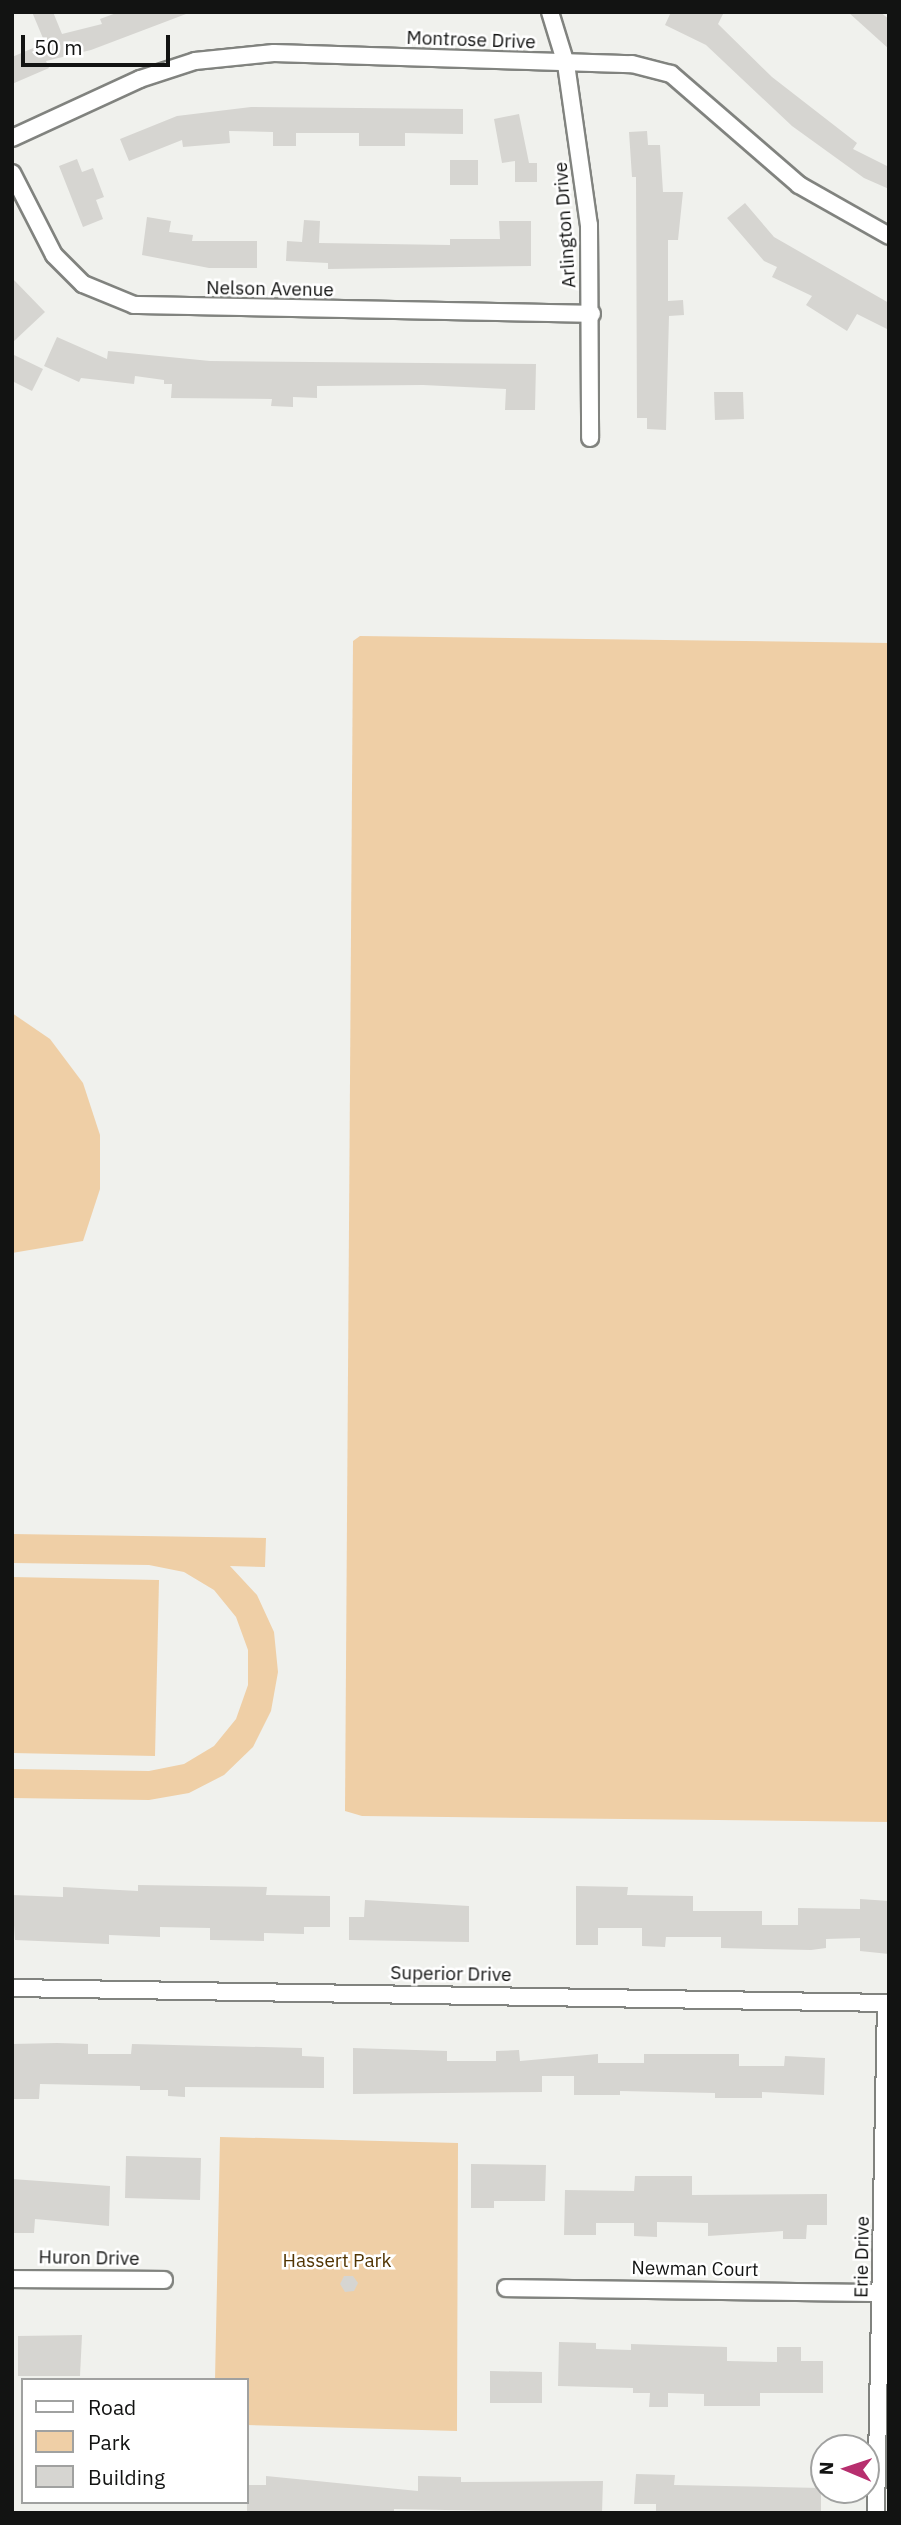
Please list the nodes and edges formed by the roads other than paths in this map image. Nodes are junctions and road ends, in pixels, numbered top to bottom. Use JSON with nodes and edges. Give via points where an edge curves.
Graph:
{"nodes":[{"id":1,"x":550,"y":12,"type":"edge"},
{"id":2,"x":566,"y":64,"type":"junction"},
{"id":3,"x":12,"y":138,"type":"edge"},
{"id":4,"x":12,"y":173,"type":"edge"},
{"id":5,"x":889,"y":236,"type":"edge"},
{"id":6,"x":592,"y":314,"type":"junction"},
{"id":7,"x":590,"y":438,"type":"dead end"},
{"id":8,"x":12,"y":1987,"type":"edge"},
{"id":9,"x":887,"y":2003,"type":"edge"},
{"id":10,"x":12,"y":2278,"type":"edge"},
{"id":11,"x":164,"y":2280,"type":"dead end"},
{"id":12,"x":506,"y":2288,"type":"dead end"},
{"id":13,"x":883,"y":2292,"type":"junction"},
{"id":14,"x":876,"y":2513,"type":"edge"}],
"edges":[{"from":1,"to":2,"type":"street","name":"Arlington Drive"},
{"from":2,"to":3,"type":"street","name":"Montrose Drive","via":[[274,54],[195,61],[139,79]]},
{"from":2,"to":5,"type":"street","name":"Montrose Drive","via":[[632,64],[671,74],[799,185]]},
{"from":2,"to":6,"type":"street","name":"Arlington Drive","via":[[589,225]]},
{"from":4,"to":6,"type":"street","name":"Nelson Avenue","via":[[54,255],[83,284],[134,305]]},
{"from":6,"to":7,"type":"street","name":"Arlington Drive"},
{"from":8,"to":9,"type":"street","name":"Superior Drive"},
{"from":9,"to":13,"type":"street","name":"Erie Drive"},
{"from":10,"to":11,"type":"street","name":"Huron Drive"},
{"from":12,"to":13,"type":"street","name":"Newman Court"},
{"from":13,"to":14,"type":"street","name":"Erie Drive"}]}
